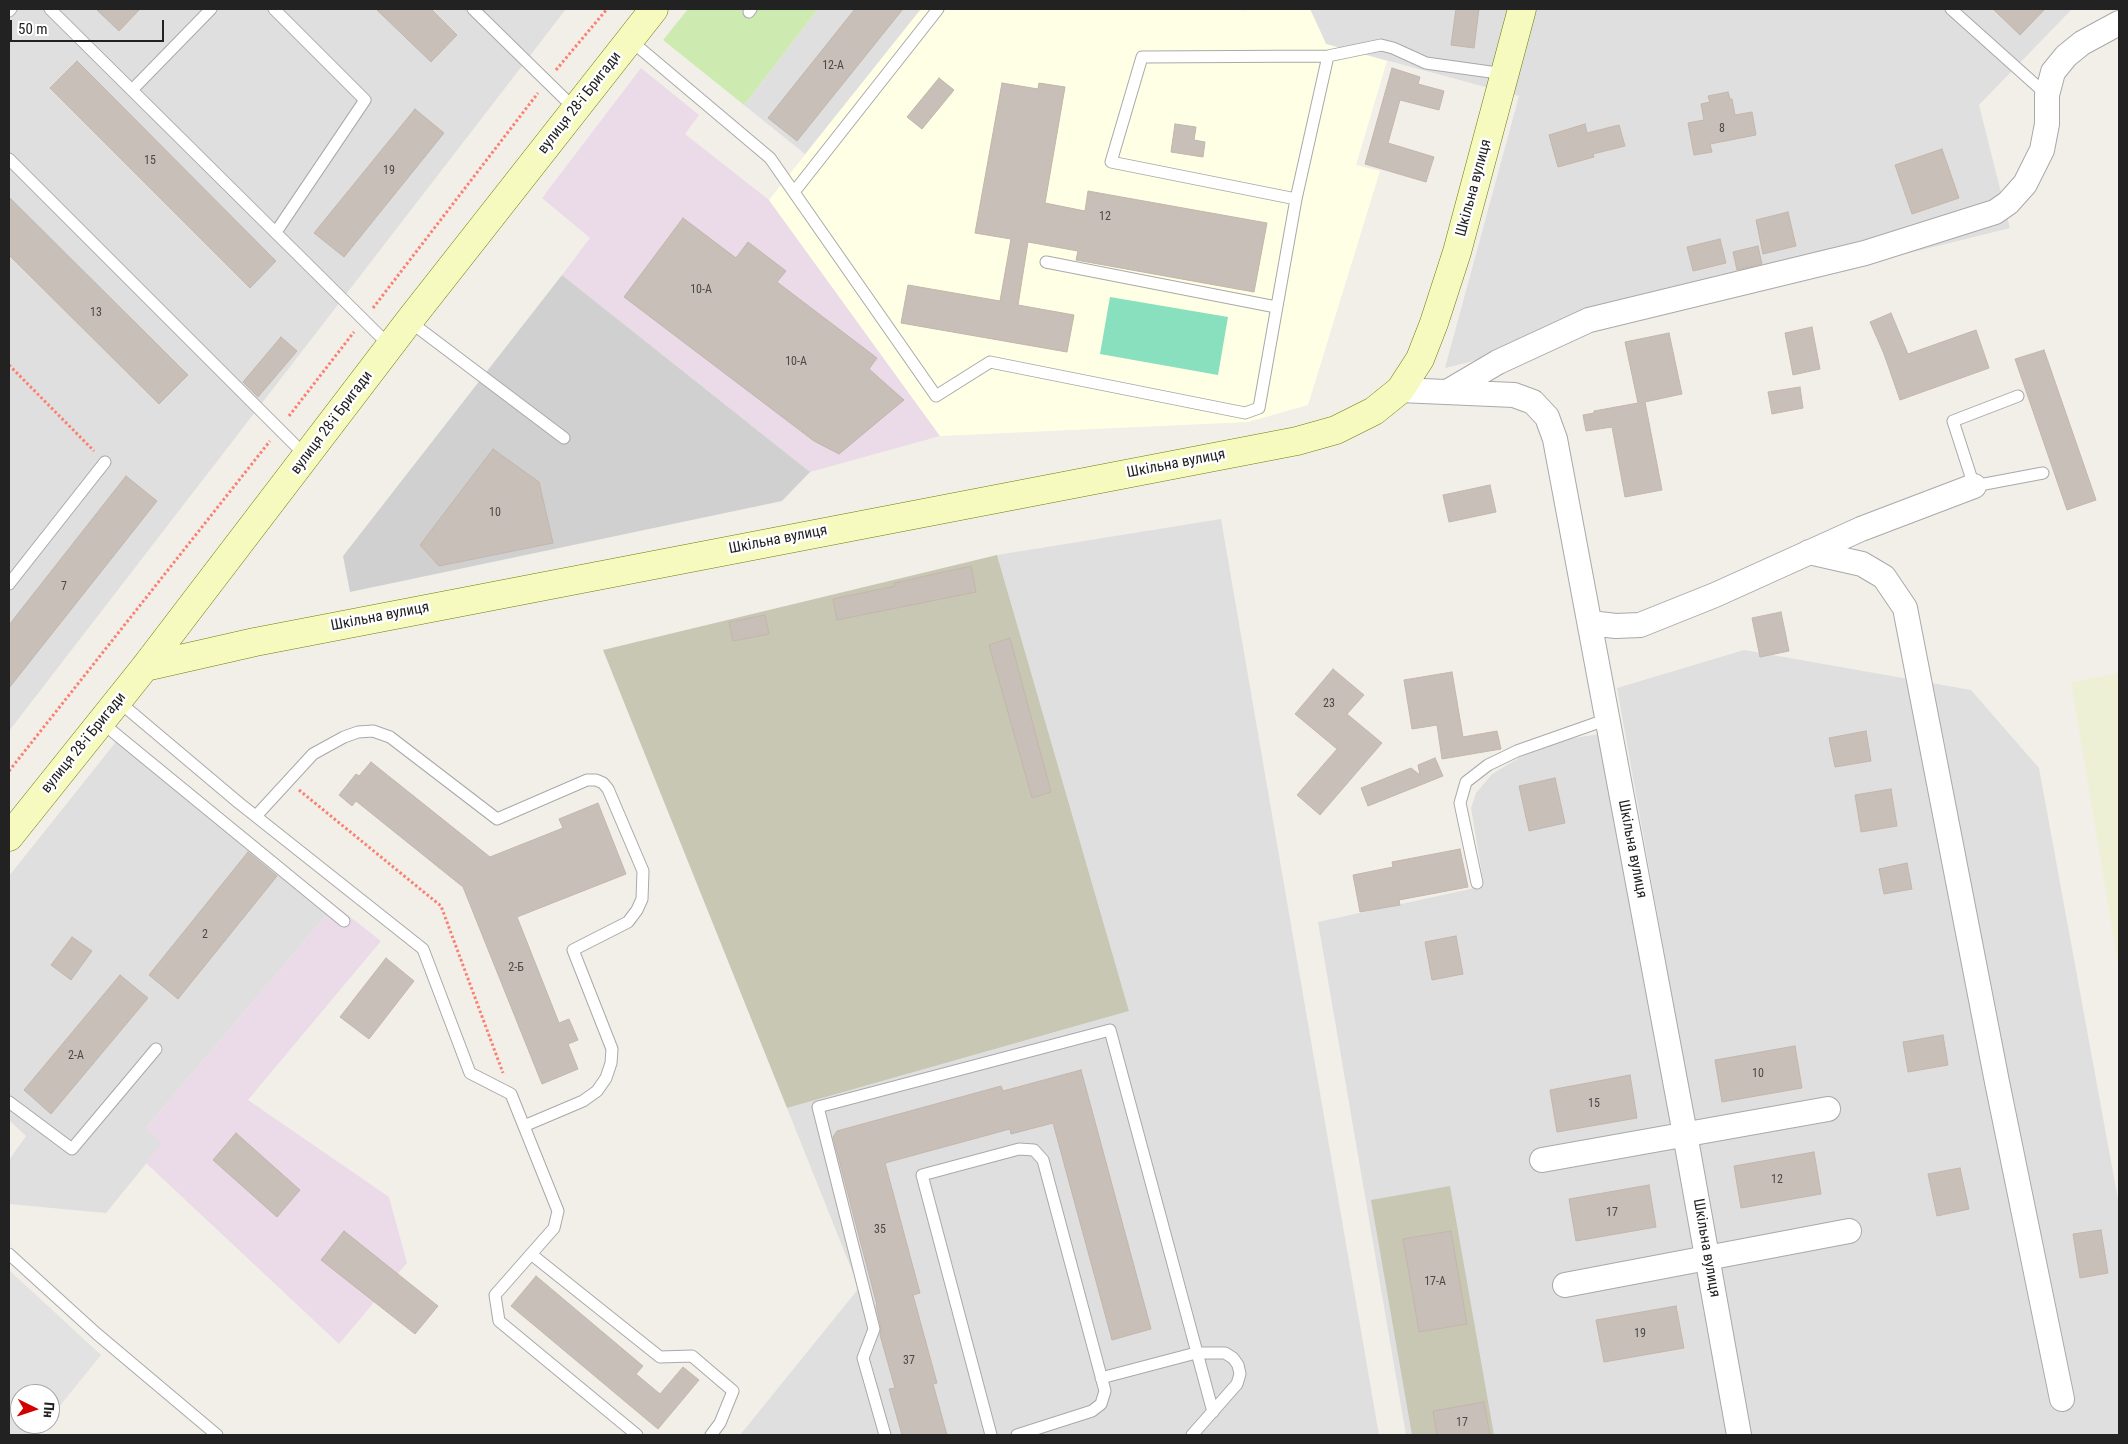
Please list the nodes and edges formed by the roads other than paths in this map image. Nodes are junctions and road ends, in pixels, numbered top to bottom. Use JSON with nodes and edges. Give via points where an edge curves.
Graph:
{"nodes":[{"id":1,"x":50,"y":9,"type":"edge"},
{"id":2,"x":211,"y":9,"type":"edge"},
{"id":3,"x":274,"y":9,"type":"edge"},
{"id":4,"x":473,"y":9,"type":"edge"},
{"id":5,"x":654,"y":9,"type":"edge"},
{"id":6,"x":938,"y":9,"type":"edge"},
{"id":7,"x":1522,"y":9,"type":"edge"},
{"id":8,"x":1951,"y":9,"type":"edge"},
{"id":9,"x":2119,"y":24,"type":"edge"},
{"id":10,"x":630,"y":40,"type":"junction"},
{"id":11,"x":1328,"y":56,"type":"junction"},
{"id":12,"x":1505,"y":74,"type":"junction"},
{"id":13,"x":132,"y":90,"type":"junction"},
{"id":14,"x":2047,"y":95,"type":"junction"},
{"id":15,"x":576,"y":109,"type":"junction"},
{"id":16,"x":9,"y":159,"type":"edge"},
{"id":17,"x":794,"y":192,"type":"junction"},
{"id":18,"x":1296,"y":199,"type":"junction"},
{"id":19,"x":276,"y":232,"type":"junction"},
{"id":20,"x":1046,"y":262,"type":"dead end"},
{"id":21,"x":1276,"y":307,"type":"junction"},
{"id":22,"x":409,"y":322,"type":"junction"},
{"id":23,"x":390,"y":346,"type":"junction"},
{"id":24,"x":1400,"y":390,"type":"junction"},
{"id":25,"x":1448,"y":392,"type":"junction"},
{"id":26,"x":2018,"y":396,"type":"dead end"},
{"id":27,"x":564,"y":438,"type":"dead end"},
{"id":28,"x":307,"y":457,"type":"junction"},
{"id":29,"x":105,"y":462,"type":"road end"},
{"id":30,"x":2043,"y":473,"type":"dead end"},
{"id":31,"x":1974,"y":486,"type":"junction"},
{"id":32,"x":1809,"y":552,"type":"junction"},
{"id":33,"x":9,"y":584,"type":"edge"},
{"id":34,"x":1590,"y":623,"type":"junction"},
{"id":35,"x":145,"y":667,"type":"junction"},
{"id":36,"x":118,"y":701,"type":"junction"},
{"id":37,"x":1608,"y":719,"type":"junction"},
{"id":38,"x":101,"y":722,"type":"junction"},
{"id":39,"x":256,"y":816,"type":"junction"},
{"id":40,"x":9,"y":837,"type":"edge"},
{"id":41,"x":1476,"y":883,"type":"dead end"},
{"id":42,"x":344,"y":921,"type":"dead end"},
{"id":43,"x":156,"y":1049,"type":"dead end"},
{"id":44,"x":9,"y":1102,"type":"edge"},
{"id":45,"x":1828,"y":1109,"type":"dead end"},
{"id":46,"x":524,"y":1126,"type":"junction"},
{"id":47,"x":1686,"y":1134,"type":"junction"},
{"id":48,"x":1542,"y":1160,"type":"dead end"},
{"id":49,"x":1850,"y":1231,"type":"dead end"},
{"id":50,"x":9,"y":1254,"type":"edge"},
{"id":51,"x":531,"y":1254,"type":"junction"},
{"id":52,"x":1707,"y":1258,"type":"junction"},
{"id":53,"x":1565,"y":1285,"type":"dead end"},
{"id":54,"x":1196,"y":1352,"type":"junction"},
{"id":55,"x":1101,"y":1378,"type":"junction"},
{"id":56,"x":2062,"y":1399,"type":"dead end"},
{"id":57,"x":1212,"y":1412,"type":"junction"},
{"id":58,"x":217,"y":1435,"type":"edge"},
{"id":59,"x":637,"y":1435,"type":"edge"},
{"id":60,"x":710,"y":1435,"type":"edge"},
{"id":61,"x":885,"y":1435,"type":"edge"},
{"id":62,"x":991,"y":1435,"type":"edge"},
{"id":63,"x":1016,"y":1435,"type":"edge"},
{"id":64,"x":1192,"y":1435,"type":"edge"},
{"id":65,"x":1739,"y":1435,"type":"edge"}],
"edges":[{"from":1,"to":13,"type":"lane"},
{"from":2,"to":13,"type":"lane"},
{"from":3,"to":19,"type":"lane","via":[[366,100]]},
{"from":4,"to":15,"type":"lane"},
{"from":5,"to":10,"type":"street","name":"вулиця 28-ї Бригади"},
{"from":6,"to":17,"type":"lane"},
{"from":7,"to":12,"type":"street","name":"Шкільна вулиця"},
{"from":8,"to":14,"type":"lane"},
{"from":9,"to":14,"type":"street","via":[[2082,43],[2066,56],[2053,72]]},
{"from":10,"to":15,"type":"street","name":"вулиця 28-ї Бригади"},
{"from":10,"to":17,"type":"lane","via":[[770,158]]},
{"from":11,"to":12,"type":"lane","via":[[1381,46],[1426,63]]},
{"from":11,"to":18,"type":"lane"},
{"from":11,"to":18,"type":"lane","via":[[1142,57],[1111,162]]},
{"from":12,"to":24,"type":"street","name":"Шкільна вулиця","via":[[1434,324],[1420,359]]},
{"from":13,"to":19,"type":"lane"},
{"from":14,"to":25,"type":"street","via":[[2047,124],[2042,150],[2025,184],[1996,212],[1865,253],[1589,320],[1498,362]]},
{"from":15,"to":22,"type":"street","name":"вулиця 28-ї Бригади"},
{"from":16,"to":28,"type":"lane"},
{"from":17,"to":21,"type":"lane","via":[[936,396],[990,362],[1245,413],[1259,408]]},
{"from":18,"to":21,"type":"lane"},
{"from":19,"to":23,"type":"lane"},
{"from":20,"to":21,"type":"lane"},
{"from":22,"to":23,"type":"street","name":"вулиця 28-ї Бригади"},
{"from":22,"to":27,"type":"lane"},
{"from":23,"to":28,"type":"street","name":"вулиця 28-ї Бригади"},
{"from":24,"to":25,"type":"street","name":"Шкільна вулиця"},
{"from":24,"to":35,"type":"street","name":"Шкільна вулиця","via":[[1374,411],[1336,430],[1296,442],[255,642]]},
{"from":25,"to":34,"type":"street","name":"Шкільна вулиця","via":[[1514,395],[1533,402],[1547,417],[1555,439]]},
{"from":26,"to":31,"type":"lane","via":[[1953,421]]},
{"from":28,"to":35,"type":"street","name":"вулиця 28-ї Бригади"},
{"from":29,"to":33,"type":"lane"},
{"from":30,"to":31,"type":"lane"},
{"from":31,"to":32,"type":"street"},
{"from":32,"to":34,"type":"street","via":[[1640,625]]},
{"from":32,"to":56,"type":"street","via":[[1862,564],[1884,577],[1905,608]]},
{"from":34,"to":37,"type":"street","name":"Шкільна вулиця"},
{"from":35,"to":36,"type":"street","name":"вулиця 28-ї Бригади"},
{"from":36,"to":38,"type":"street","name":"вулиця 28-ї Бригади"},
{"from":36,"to":39,"type":"lane"},
{"from":37,"to":41,"type":"lane","via":[[1517,751],[1488,765],[1466,782],[1460,803]]},
{"from":37,"to":47,"type":"street","name":"Шкільна вулиця"},
{"from":38,"to":40,"type":"street","name":"вулиця 28-ї Бригади"},
{"from":38,"to":42,"type":"lane"},
{"from":39,"to":46,"type":"lane","via":[[423,949],[470,1073],[511,1094]]},
{"from":39,"to":46,"type":"lane","via":[[313,754],[358,732],[373,731],[390,737],[497,819],[587,780],[604,783],[642,871],[642,899],[628,922],[573,950],[612,1050],[611,1063],[597,1091],[583,1101]]},
{"from":43,"to":44,"type":"lane","via":[[72,1149]]},
{"from":45,"to":47,"type":"street"},
{"from":46,"to":51,"type":"lane","via":[[558,1211],[554,1228]]},
{"from":47,"to":48,"type":"street"},
{"from":47,"to":52,"type":"street","name":"Шкільна вулиця"},
{"from":49,"to":52,"type":"street"},
{"from":50,"to":58,"type":"lane","via":[[97,1334]]},
{"from":51,"to":59,"type":"lane","via":[[495,1294],[498,1321]]},
{"from":51,"to":60,"type":"lane","via":[[660,1357],[692,1356],[733,1391],[720,1423]]},
{"from":52,"to":53,"type":"street"},
{"from":52,"to":65,"type":"street","name":"Шкільна вулиця"},
{"from":54,"to":55,"type":"lane"},
{"from":54,"to":57,"type":"lane"},
{"from":54,"to":57,"type":"lane","via":[[1225,1353],[1238,1365],[1237,1384]]},
{"from":54,"to":61,"type":"lane","via":[[1110,1030],[818,1107],[874,1329],[863,1358]]},
{"from":55,"to":62,"type":"lane","via":[[1043,1160],[1034,1150],[1019,1149],[922,1176]]},
{"from":55,"to":63,"type":"lane","via":[[1105,1391],[1101,1404],[1092,1411]]},
{"from":57,"to":64,"type":"lane"}]}
